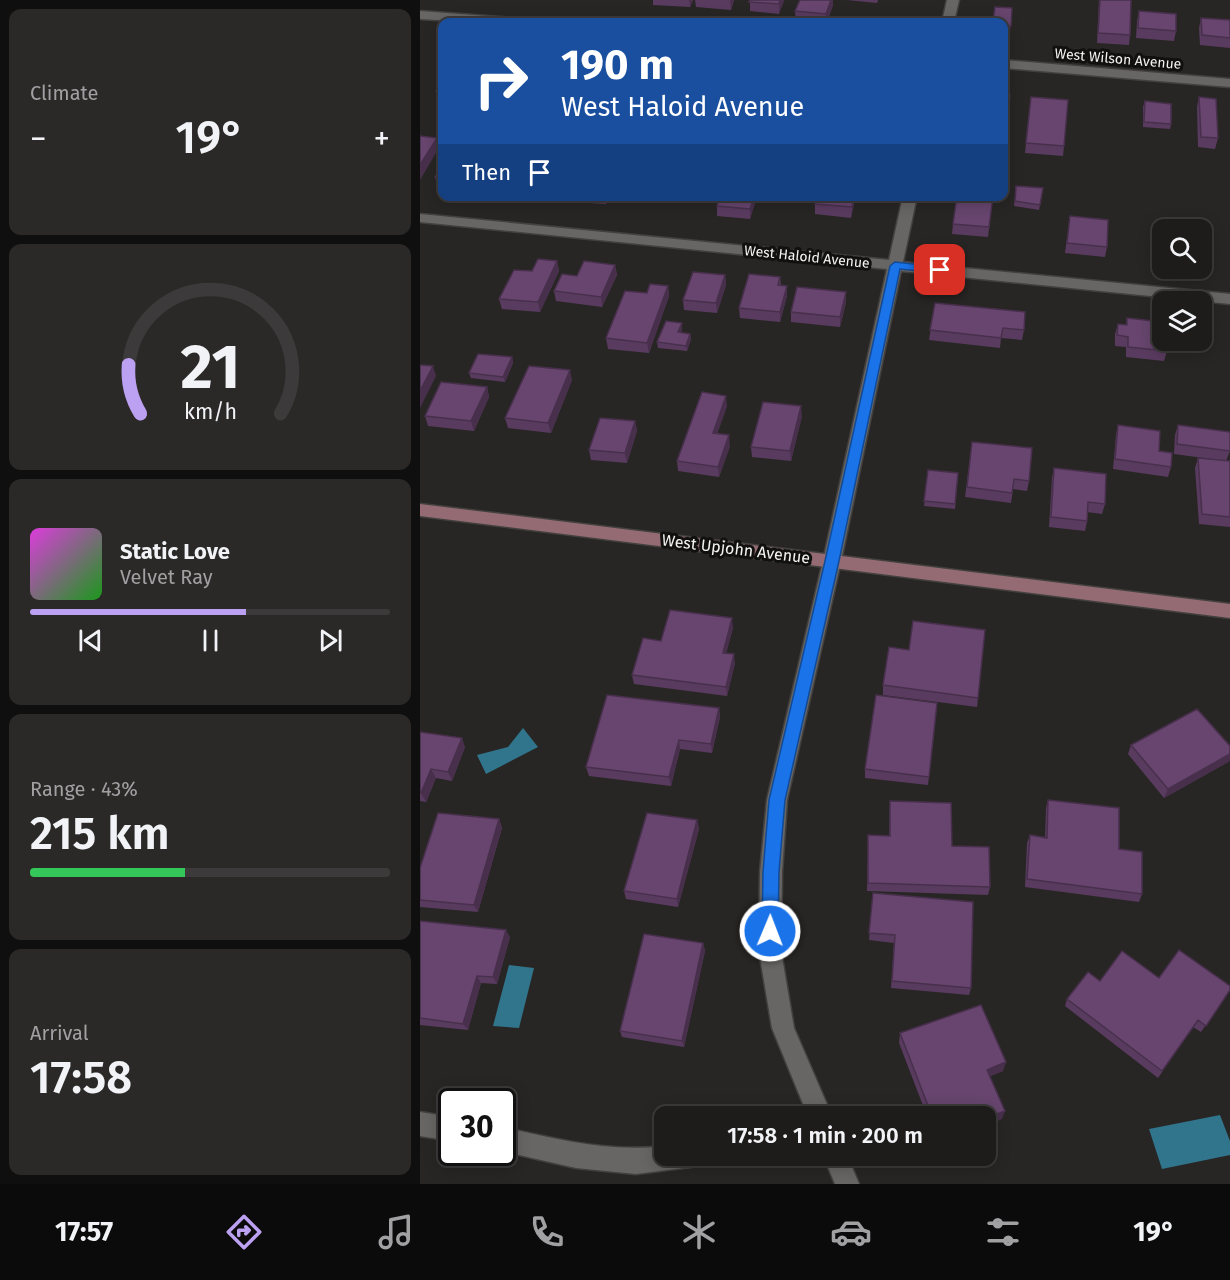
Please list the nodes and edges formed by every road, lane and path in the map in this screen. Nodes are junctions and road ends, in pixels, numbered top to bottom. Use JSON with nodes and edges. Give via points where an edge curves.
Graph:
{"nodes":[{"id":1,"x":953,"y":0,"type":"edge"},
{"id":2,"x":420,"y":15,"type":"edge"},
{"id":3,"x":459,"y":18,"type":"edge"},
{"id":4,"x":949,"y":18,"type":"edge"},
{"id":5,"x":1008,"y":64,"type":"edge"},
{"id":6,"x":1230,"y":83,"type":"edge"},
{"id":7,"x":909,"y":201,"type":"edge"},
{"id":8,"x":420,"y":218,"type":"edge"},
{"id":9,"x":895,"y":266,"type":"junction"},
{"id":10,"x":1230,"y":299,"type":"edge"},
{"id":11,"x":420,"y":510,"type":"edge"},
{"id":12,"x":832,"y":561,"type":"junction"},
{"id":13,"x":1230,"y":611,"type":"edge"},
{"id":14,"x":816,"y":1106,"type":"edge"},
{"id":15,"x":420,"y":1124,"type":"edge"},
{"id":16,"x":438,"y":1127,"type":"edge"},
{"id":17,"x":516,"y":1142,"type":"edge"},
{"id":18,"x":654,"y":1160,"type":"edge"},
{"id":19,"x":840,"y":1166,"type":"edge"},
{"id":20,"x":847,"y":1184,"type":"edge"}],
"edges":[{"from":1,"to":4,"type":"street"},
{"from":2,"to":3,"type":"street"},
{"from":5,"to":6,"type":"street","name":"West Wilson Avenue"},
{"from":7,"to":9,"type":"street"},
{"from":8,"to":9,"type":"street","name":"West Haloid Avenue"},
{"from":9,"to":10,"type":"street","name":"West Haloid Avenue"},
{"from":9,"to":12,"type":"street"},
{"from":11,"to":12,"type":"main road","name":"West Upjohn Avenue"},
{"from":12,"to":13,"type":"main road","name":"West Upjohn Avenue"},
{"from":12,"to":14,"type":"street","via":[[777,800],[771,872],[770,951],[783,1028]]},
{"from":15,"to":16,"type":"street"},
{"from":17,"to":18,"type":"street","via":[[576,1156],[636,1162]]},
{"from":19,"to":20,"type":"street"}]}
